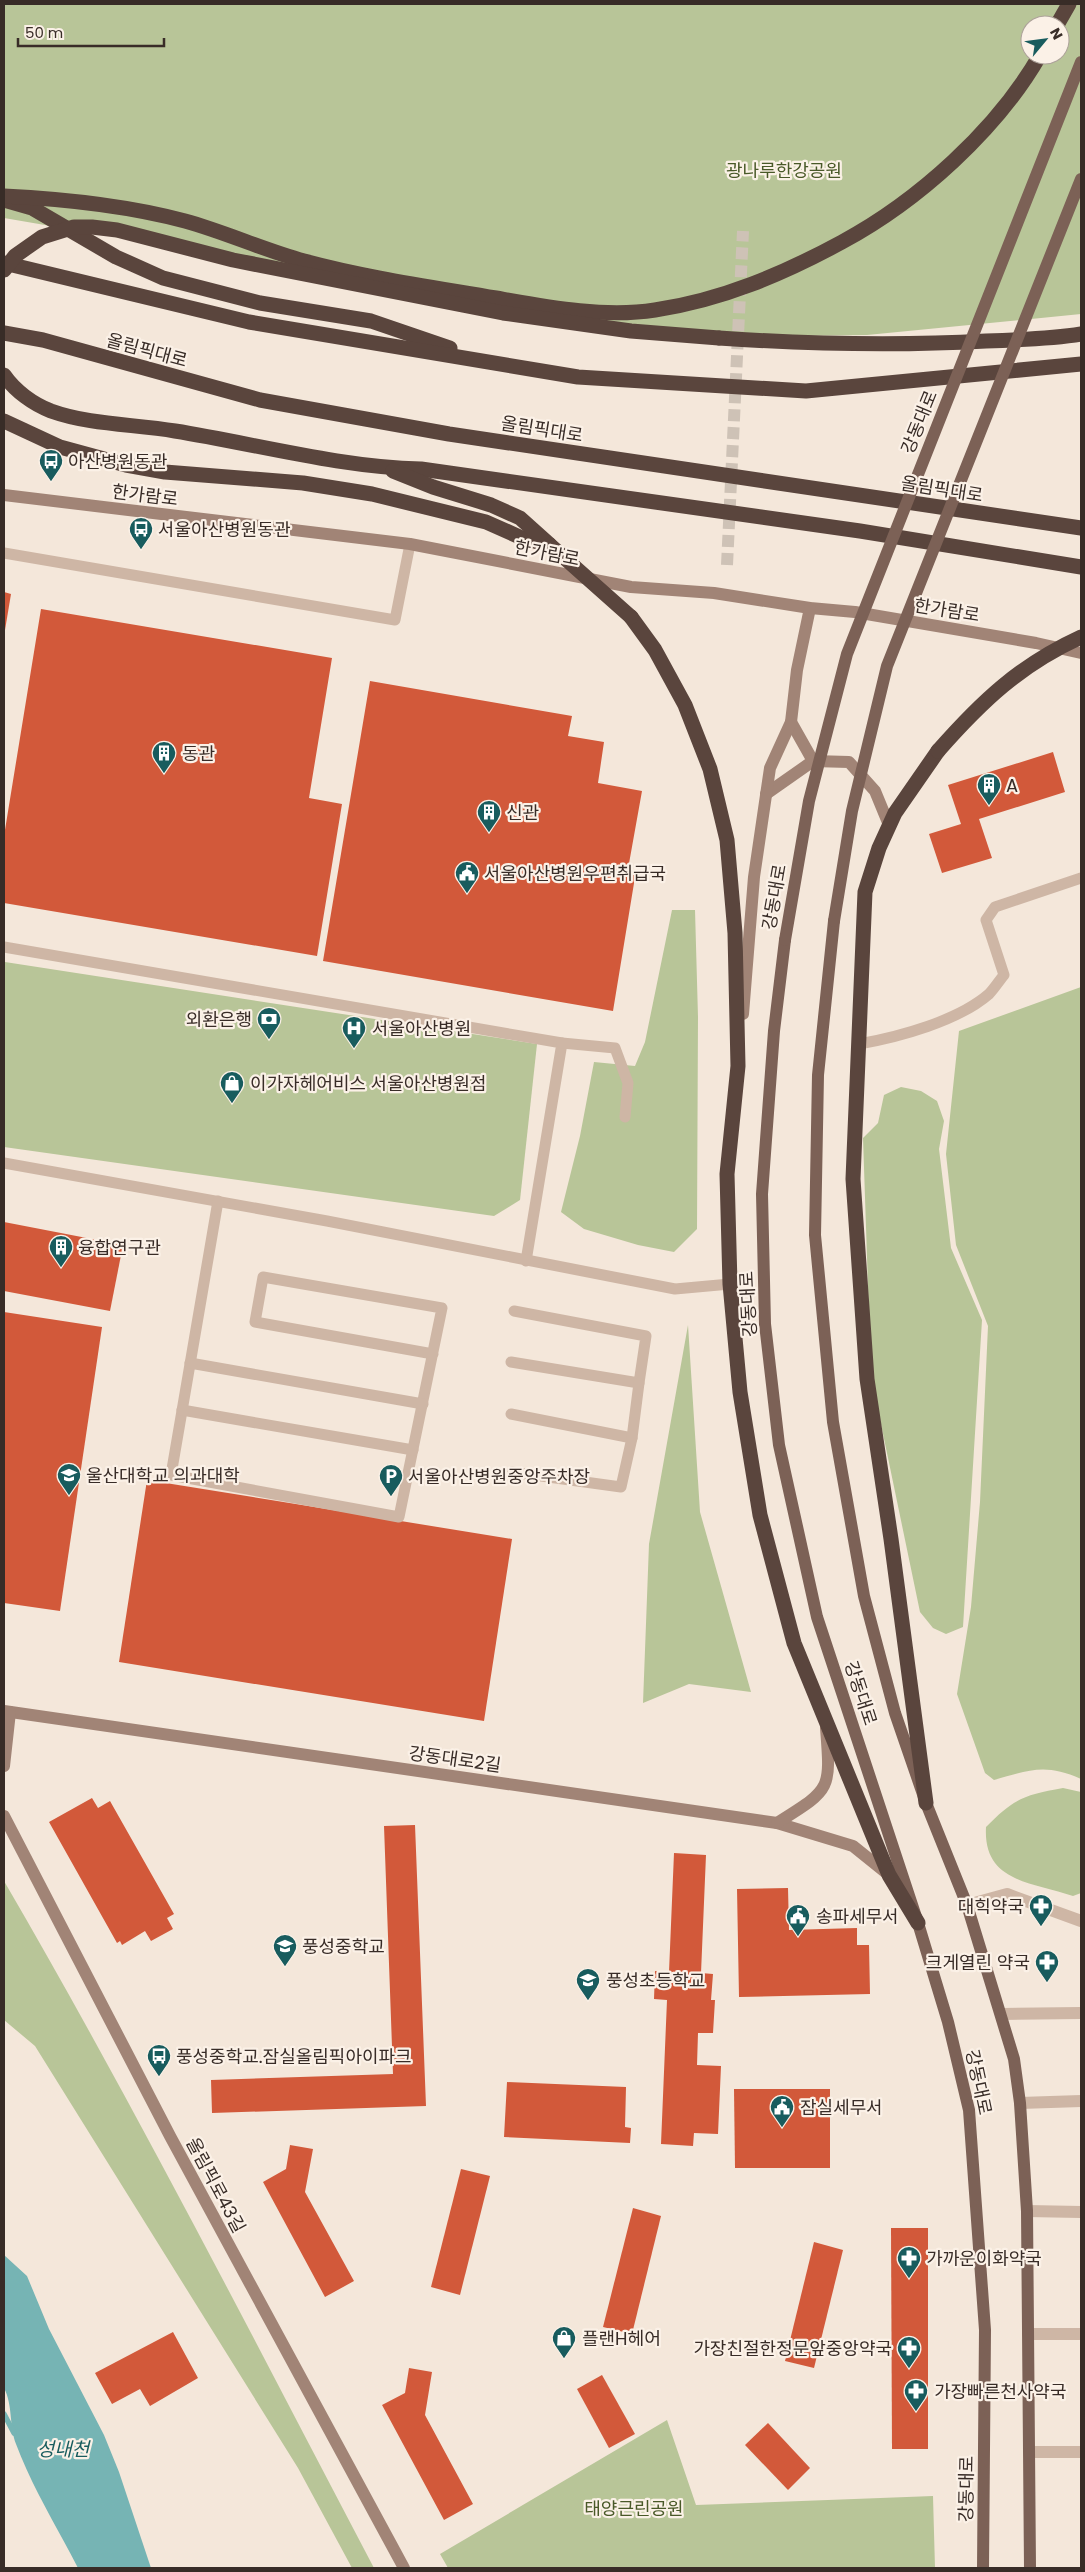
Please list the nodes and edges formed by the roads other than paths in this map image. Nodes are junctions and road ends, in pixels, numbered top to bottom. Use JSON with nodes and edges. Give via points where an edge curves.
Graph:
{"nodes":[{"id":1,"x":1069,"y":4,"type":"edge"},
{"id":2,"x":1063,"y":15,"type":"edge"},
{"id":3,"x":1081,"y":62,"type":"edge"},
{"id":4,"x":1033,"y":65,"type":"edge"},
{"id":5,"x":1081,"y":179,"type":"edge"},
{"id":6,"x":5,"y":198,"type":"edge"},
{"id":7,"x":4,"y":263,"type":"edge"},
{"id":8,"x":4,"y":270,"type":"edge"},
{"id":9,"x":516,"y":301,"type":"junction"},
{"id":10,"x":631,"y":331,"type":"junction"},
{"id":11,"x":4,"y":333,"type":"edge"},
{"id":12,"x":1081,"y":334,"type":"edge"},
{"id":13,"x":492,"y":363,"type":"junction"},
{"id":14,"x":1081,"y":364,"type":"edge"},
{"id":15,"x":4,"y":375,"type":"edge"},
{"id":16,"x":4,"y":421,"type":"edge"},
{"id":17,"x":384,"y":468,"type":"junction"},
{"id":18,"x":4,"y":495,"type":"edge"},
{"id":19,"x":1081,"y":528,"type":"edge"},
{"id":20,"x":410,"y":544,"type":"junction"},
{"id":21,"x":550,"y":545,"type":"junction"},
{"id":22,"x":4,"y":553,"type":"edge"},
{"id":23,"x":1081,"y":567,"type":"edge"},
{"id":24,"x":810,"y":608,"type":"junction"},
{"id":25,"x":1081,"y":638,"type":"edge"},
{"id":26,"x":1081,"y":653,"type":"edge"},
{"id":27,"x":791,"y":722,"type":"junction"},
{"id":28,"x":813,"y":761,"type":"junction"},
{"id":29,"x":766,"y":794,"type":"junction"},
{"id":30,"x":889,"y":825,"type":"junction"},
{"id":31,"x":1081,"y":878,"type":"edge"},
{"id":32,"x":4,"y":947,"type":"edge"},
{"id":33,"x":562,"y":1043,"type":"junction"},
{"id":34,"x":859,"y":1044,"type":"junction"},
{"id":35,"x":738,"y":1066,"type":"junction"},
{"id":36,"x":625,"y":1117,"type":"dead end"},
{"id":37,"x":4,"y":1163,"type":"edge"},
{"id":38,"x":218,"y":1201,"type":"junction"},
{"id":39,"x":526,"y":1261,"type":"junction"},
{"id":40,"x":730,"y":1284,"type":"junction"},
{"id":41,"x":514,"y":1311,"type":"dead end"},
{"id":42,"x":433,"y":1354,"type":"junction"},
{"id":43,"x":511,"y":1362,"type":"dead end"},
{"id":44,"x":190,"y":1363,"type":"junction"},
{"id":45,"x":639,"y":1383,"type":"junction"},
{"id":46,"x":423,"y":1404,"type":"junction"},
{"id":47,"x":182,"y":1410,"type":"junction"},
{"id":48,"x":512,"y":1414,"type":"dead end"},
{"id":49,"x":632,"y":1438,"type":"junction"},
{"id":50,"x":413,"y":1450,"type":"junction"},
{"id":51,"x":512,"y":1472,"type":"dead end"},
{"id":52,"x":7,"y":1712,"type":"edge"},
{"id":53,"x":826,"y":1721,"type":"junction"},
{"id":54,"x":4,"y":1766,"type":"edge"},
{"id":55,"x":926,"y":1803,"type":"junction"},
{"id":56,"x":4,"y":1816,"type":"edge"},
{"id":57,"x":777,"y":1823,"type":"junction"},
{"id":58,"x":889,"y":1876,"type":"junction"},
{"id":59,"x":967,"y":1905,"type":"junction"},
{"id":60,"x":1081,"y":1921,"type":"edge"},
{"id":61,"x":918,"y":1923,"type":"junction"},
{"id":62,"x":1081,"y":2013,"type":"edge"},
{"id":63,"x":1002,"y":2014,"type":"junction"},
{"id":64,"x":1081,"y":2101,"type":"edge"},
{"id":65,"x":1020,"y":2103,"type":"junction"},
{"id":66,"x":1027,"y":2211,"type":"junction"},
{"id":67,"x":1081,"y":2212,"type":"edge"},
{"id":68,"x":1028,"y":2334,"type":"junction"},
{"id":69,"x":1081,"y":2334,"type":"edge"},
{"id":70,"x":1029,"y":2452,"type":"junction"},
{"id":71,"x":1081,"y":2452,"type":"edge"},
{"id":72,"x":404,"y":2568,"type":"edge"},
{"id":73,"x":983,"y":2568,"type":"edge"},
{"id":74,"x":1030,"y":2568,"type":"edge"}],
"edges":[{"from":1,"to":2,"type":"highway"},
{"from":3,"to":61,"type":"main road","name":"강동대로","bridge":true,"via":[[847,654],[808,801],[774,1030],[762,1194],[765,1324],[779,1445],[817,1617]]},
{"from":4,"to":9,"type":"highway","bridge":true,"via":[[998,114],[925,186],[856,235],[784,272],[714,298],[654,310],[603,312]]},
{"from":5,"to":55,"type":"main road","name":"강동대로","bridge":true,"via":[[887,666],[852,811],[834,921],[818,1075],[815,1235],[833,1422],[864,1596],[895,1713]]},
{"from":6,"to":9,"type":"highway","bridge":true,"via":[[78,200],[120,207],[188,222],[314,263],[390,280]]},
{"from":6,"to":13,"type":"highway","via":[[32,208],[116,257],[163,278],[260,303],[371,321]]},
{"from":7,"to":13,"type":"highway","via":[[249,322]]},
{"from":8,"to":10,"type":"highway","bridge":true,"via":[[15,256],[42,237],[74,227],[92,227],[117,230],[233,260],[504,313]]},
{"from":9,"to":10,"type":"highway","bridge":true},
{"from":10,"to":12,"type":"highway","bridge":true,"via":[[819,344],[906,344]]},
{"from":11,"to":19,"type":"highway","name":"올림픽대로","via":[[43,340],[260,400],[459,435]]},
{"from":13,"to":14,"type":"highway","via":[[578,377],[806,391]]},
{"from":15,"to":17,"type":"highway","via":[[34,403],[68,416],[172,430]]},
{"from":16,"to":21,"type":"highway","via":[[60,447],[126,465],[165,472],[303,482],[372,494],[486,522],[522,538]]},
{"from":17,"to":21,"type":"highway","via":[[520,518]]},
{"from":17,"to":23,"type":"highway","via":[[421,469],[860,531]]},
{"from":18,"to":20,"type":"street","name":"한가람로"},
{"from":20,"to":22,"type":"lane","via":[[395,620]]},
{"from":20,"to":24,"type":"street","name":"한가람로","via":[[631,587],[714,593]]},
{"from":21,"to":35,"type":"highway","bridge":true,"via":[[631,617],[659,657],[685,704],[710,769],[731,871]]},
{"from":24,"to":26,"type":"street","name":"한가람로","via":[[855,612]]},
{"from":24,"to":27,"type":"street","via":[[797,670]]},
{"from":25,"to":30,"type":"highway","bridge":true,"via":[[1021,670],[964,721],[912,786]]},
{"from":27,"to":28,"type":"street"},
{"from":27,"to":29,"type":"street","via":[[770,768]]},
{"from":28,"to":29,"type":"street"},
{"from":28,"to":30,"type":"street","via":[[850,762],[875,791]]},
{"from":29,"to":35,"type":"street","via":[[754,877]]},
{"from":30,"to":34,"type":"highway","via":[[865,892]]},
{"from":31,"to":34,"type":"lane","via":[[995,907],[986,920],[1004,975],[989,994],[956,1014],[918,1029]]},
{"from":32,"to":33,"type":"lane"},
{"from":33,"to":36,"type":"lane","via":[[615,1048],[628,1083]]},
{"from":33,"to":39,"type":"lane"},
{"from":34,"to":55,"type":"highway","via":[[853,1179],[867,1379]]},
{"from":35,"to":40,"type":"highway","via":[[727,1174]]},
{"from":37,"to":38,"type":"lane"},
{"from":38,"to":39,"type":"lane"},
{"from":38,"to":44,"type":"lane"},
{"from":39,"to":40,"type":"lane","via":[[675,1289]]},
{"from":40,"to":53,"type":"highway","via":[[740,1392],[760,1515],[794,1643]]},
{"from":41,"to":45,"type":"lane","via":[[646,1336]]},
{"from":42,"to":42,"type":"lane","via":[[442,1308],[263,1277],[255,1322]]},
{"from":42,"to":46,"type":"lane"},
{"from":43,"to":45,"type":"lane"},
{"from":44,"to":46,"type":"lane"},
{"from":44,"to":47,"type":"lane"},
{"from":45,"to":49,"type":"lane"},
{"from":46,"to":50,"type":"lane"},
{"from":47,"to":50,"type":"lane"},
{"from":47,"to":50,"type":"lane","via":[[171,1475],[399,1517]]},
{"from":48,"to":49,"type":"lane"},
{"from":49,"to":51,"type":"lane","via":[[622,1487]]},
{"from":52,"to":54,"type":"street"},
{"from":52,"to":57,"type":"street","name":"강동대로2길"},
{"from":53,"to":57,"type":"street","via":[[829,1771],[822,1793]]},
{"from":53,"to":58,"type":"highway"},
{"from":55,"to":59,"type":"main road","name":"강동대로"},
{"from":56,"to":72,"type":"street","name":"올림픽로43길","via":[[170,2136]]},
{"from":57,"to":58,"type":"street","name":"강동대로2길","via":[[853,1846]]},
{"from":58,"to":61,"type":"highway"},
{"from":59,"to":60,"type":"street","via":[[1007,1894]]},
{"from":59,"to":63,"type":"main road","name":"강동대로"},
{"from":61,"to":73,"type":"main road","name":"강동대로","via":[[970,2110],[986,2330]]},
{"from":62,"to":63,"type":"street"},
{"from":63,"to":65,"type":"main road","name":"강동대로","via":[[1014,2059]]},
{"from":64,"to":65,"type":"street","name":"강동대로"},
{"from":65,"to":66,"type":"main road","name":"강동대로"},
{"from":66,"to":67,"type":"street"},
{"from":66,"to":68,"type":"main road","name":"강동대로"},
{"from":68,"to":69,"type":"street"},
{"from":68,"to":70,"type":"main road","name":"강동대로"},
{"from":70,"to":71,"type":"street"},
{"from":70,"to":74,"type":"main road","name":"강동대로"}]}
